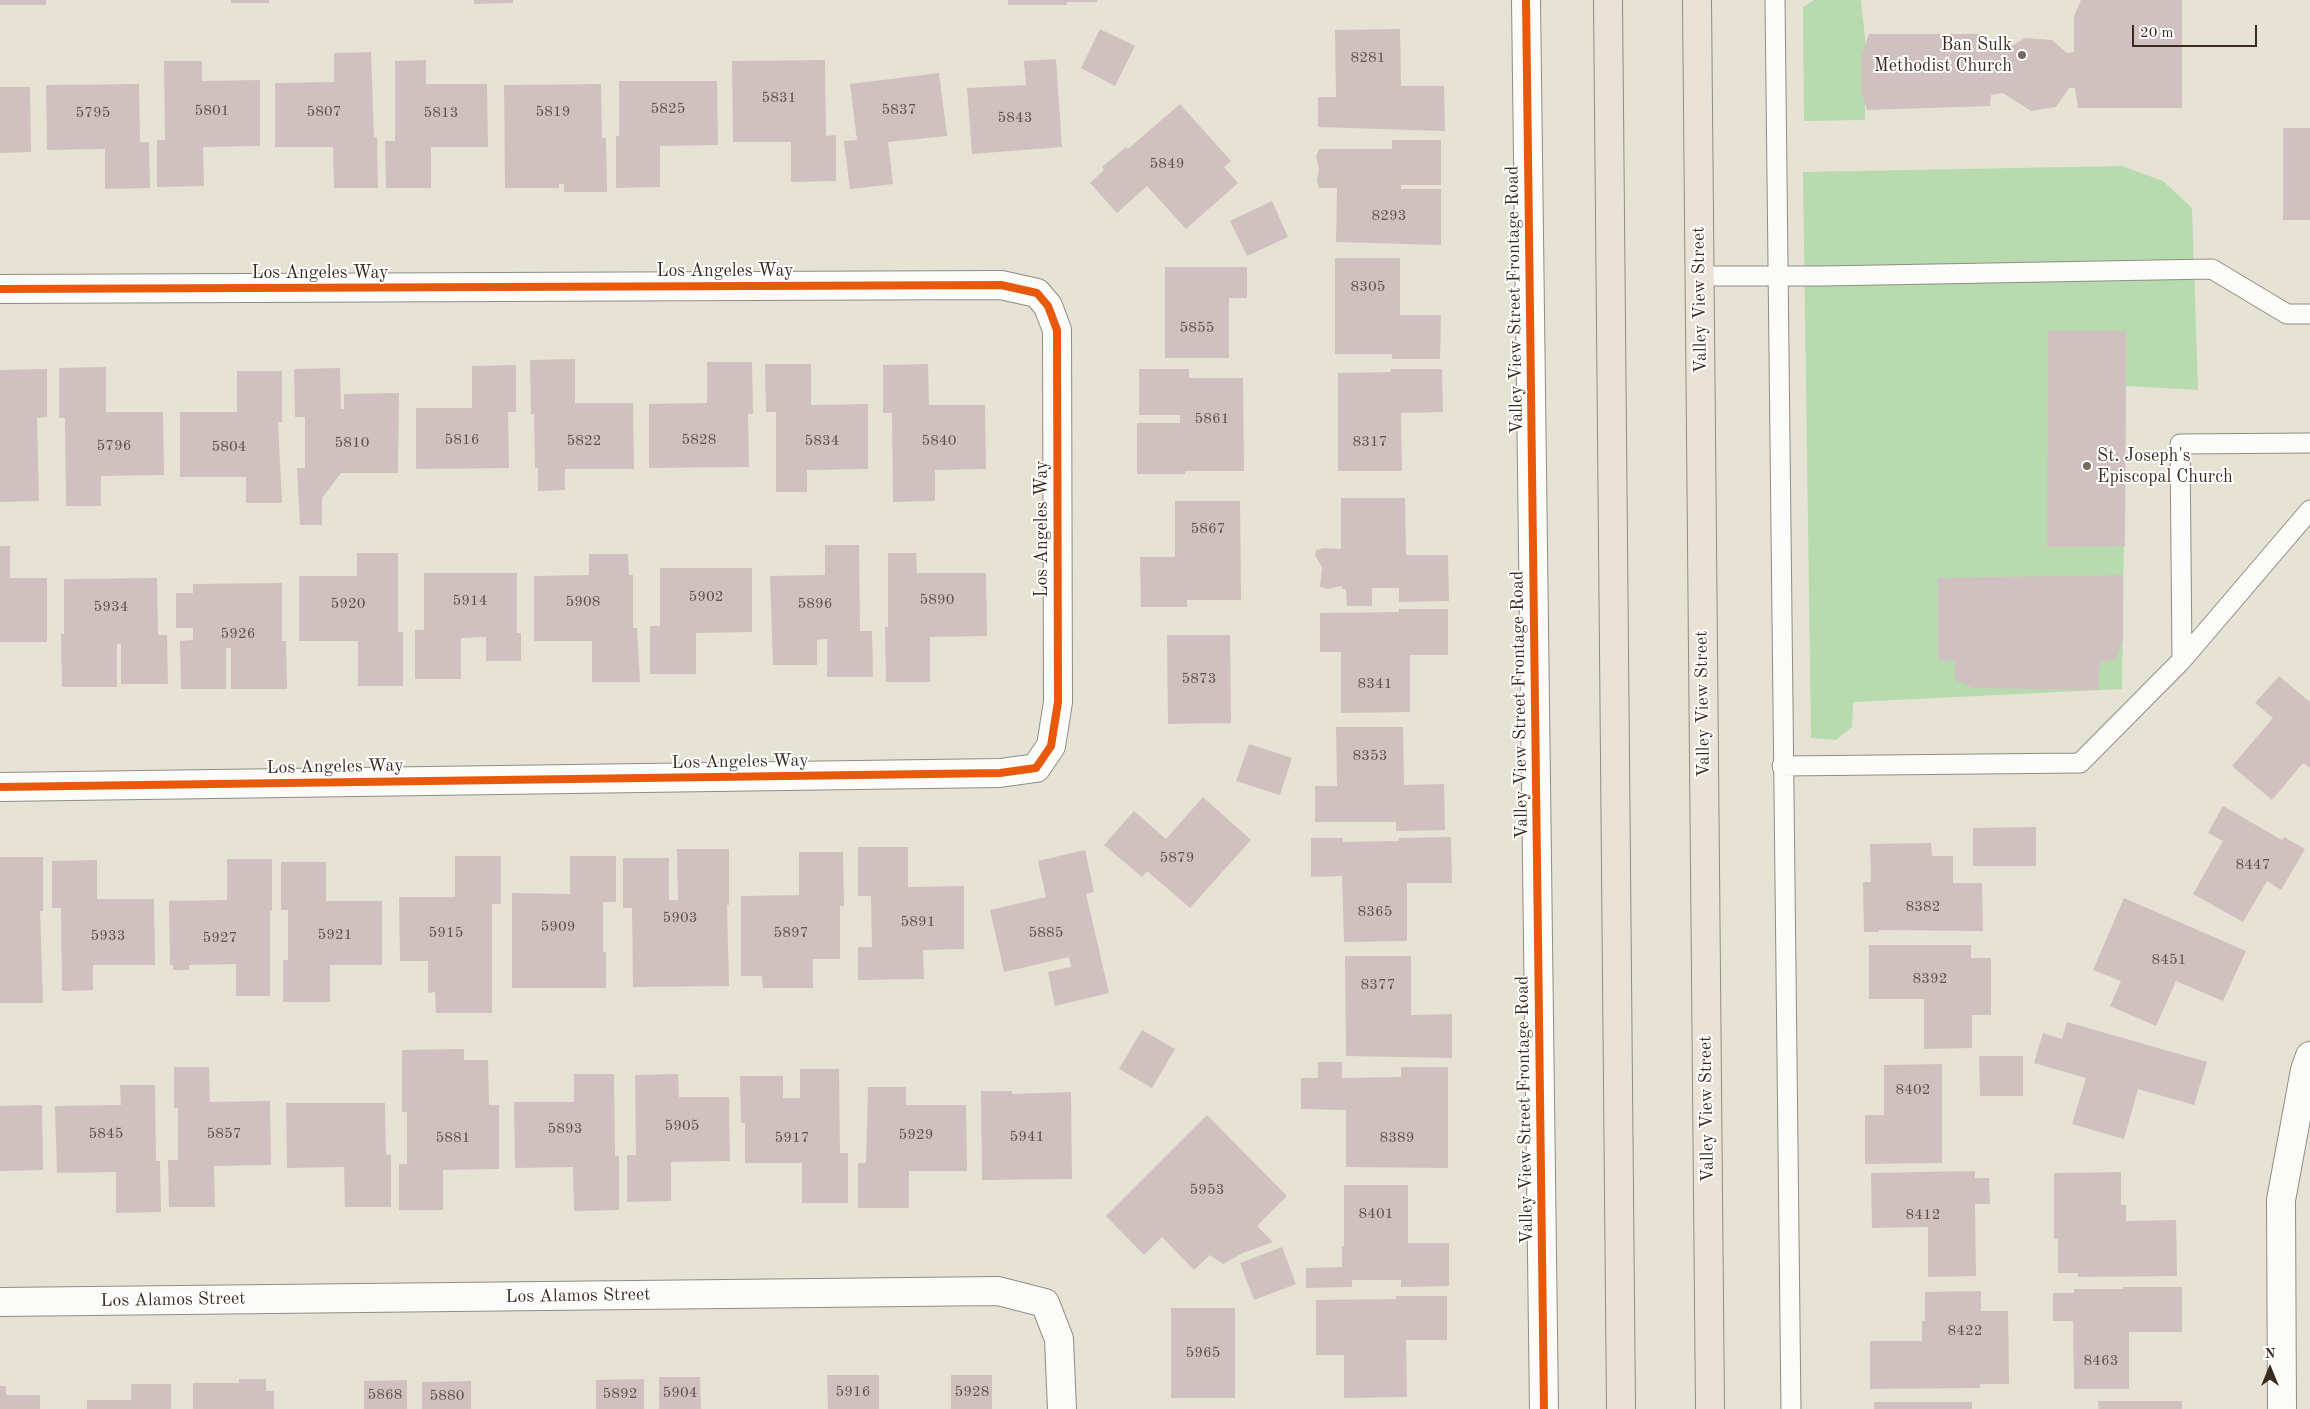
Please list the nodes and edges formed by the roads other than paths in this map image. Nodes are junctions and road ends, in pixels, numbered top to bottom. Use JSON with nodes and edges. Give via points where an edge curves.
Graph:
{"nodes":[{"id":1,"x":1526,"y":0,"type":"edge"},
{"id":2,"x":1608,"y":0,"type":"edge"},
{"id":3,"x":1697,"y":0,"type":"edge"},
{"id":4,"x":1775,"y":0,"type":"edge"},
{"id":5,"x":1700,"y":276,"type":"junction"},
{"id":6,"x":1778,"y":276,"type":"junction"},
{"id":7,"x":0,"y":290,"type":"edge"},
{"id":8,"x":2310,"y":314,"type":"edge"},
{"id":9,"x":2310,"y":443,"type":"edge"},
{"id":10,"x":2310,"y":510,"type":"edge"},
{"id":11,"x":2182,"y":660,"type":"junction"},
{"id":12,"x":1782,"y":766,"type":"junction"},
{"id":13,"x":0,"y":787,"type":"edge"},
{"id":14,"x":2310,"y":1056,"type":"edge"},
{"id":15,"x":0,"y":1302,"type":"edge"},
{"id":16,"x":1062,"y":1409,"type":"edge"},
{"id":17,"x":1544,"y":1409,"type":"edge"},
{"id":18,"x":1621,"y":1409,"type":"edge"},
{"id":19,"x":1710,"y":1409,"type":"edge"},
{"id":20,"x":1791,"y":1409,"type":"edge"},
{"id":21,"x":2282,"y":1409,"type":"edge"}],
"edges":[{"from":1,"to":17,"type":"street","name":"Valley View Street Frontage Road"},
{"from":2,"to":18,"type":"main road"},
{"from":3,"to":5,"type":"main road","name":"Valley View Street"},
{"from":4,"to":6,"type":"lane"},
{"from":5,"to":6,"type":"lane"},
{"from":5,"to":19,"type":"main road","name":"Valley View Street"},
{"from":6,"to":8,"type":"lane","via":[[2212,269],[2287,314]]},
{"from":6,"to":12,"type":"lane"},
{"from":7,"to":13,"type":"street","name":"Los Angeles Way","via":[[1001,285],[1037,293],[1048,306],[1057,330],[1058,663],[1058,702],[1051,746],[1036,768],[1000,773]]},
{"from":9,"to":11,"type":"lane","via":[[2180,444]]},
{"from":10,"to":11,"type":"lane"},
{"from":11,"to":12,"type":"lane","via":[[2080,764]]},
{"from":12,"to":20,"type":"lane"},
{"from":14,"to":21,"type":"street","via":[[2304,1070],[2281,1200]]},
{"from":15,"to":16,"type":"street","name":"Los Alamos Street","via":[[998,1291],[1045,1302],[1059,1339]]}]}
